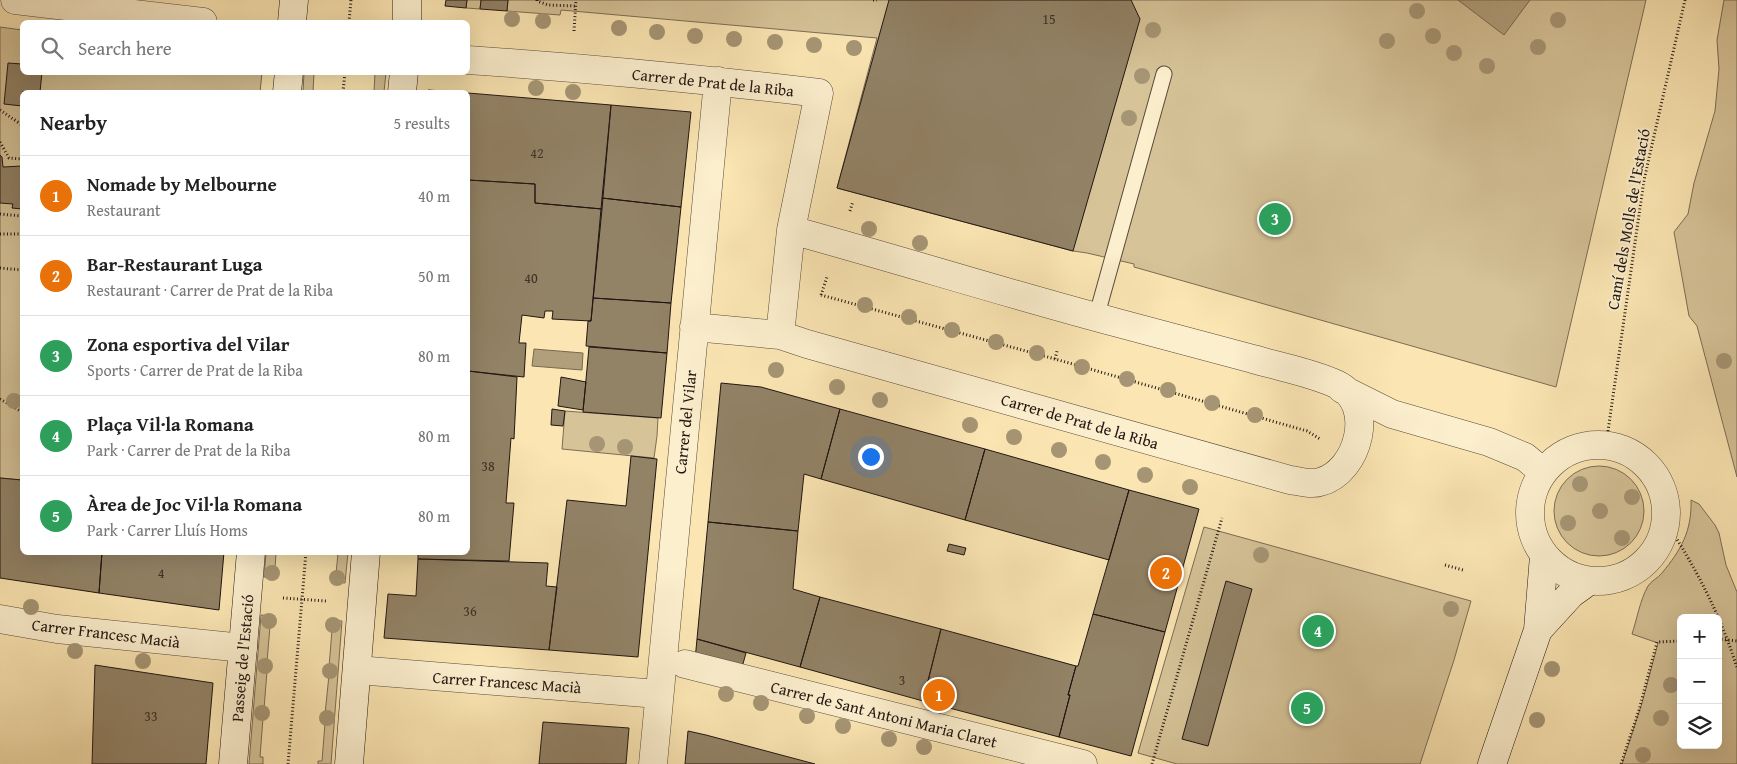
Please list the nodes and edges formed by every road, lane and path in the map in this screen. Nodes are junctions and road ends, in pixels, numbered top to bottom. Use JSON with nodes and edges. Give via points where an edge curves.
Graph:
{"nodes":[{"id":1,"x":15,"y":0,"type":"edge"},
{"id":2,"x":294,"y":0,"type":"edge"},
{"id":3,"x":351,"y":0,"type":"edge"},
{"id":4,"x":407,"y":0,"type":"edge"},
{"id":5,"x":537,"y":0,"type":"edge"},
{"id":6,"x":576,"y":0,"type":"edge"},
{"id":7,"x":1685,"y":0,"type":"edge"},
{"id":8,"x":576,"y":6,"type":"junction"},
{"id":9,"x":186,"y":20,"type":"edge"},
{"id":10,"x":292,"y":20,"type":"edge"},
{"id":11,"x":349,"y":20,"type":"edge"},
{"id":12,"x":406,"y":20,"type":"edge"},
{"id":13,"x":574,"y":30,"type":"dead end"},
{"id":14,"x":470,"y":60,"type":"edge"},
{"id":15,"x":1164,"y":74,"type":"dead end"},
{"id":16,"x":289,"y":75,"type":"edge"},
{"id":17,"x":345,"y":75,"type":"edge"},
{"id":18,"x":404,"y":75,"type":"edge"},
{"id":19,"x":718,"y":81,"type":"junction"},
{"id":20,"x":288,"y":90,"type":"edge"},
{"id":21,"x":343,"y":90,"type":"edge"},
{"id":22,"x":402,"y":90,"type":"edge"},
{"id":23,"x":0,"y":110,"type":"edge"},
{"id":24,"x":20,"y":125,"type":"edge"},
{"id":25,"x":0,"y":142,"type":"edge"},
{"id":26,"x":20,"y":159,"type":"edge"},
{"id":27,"x":0,"y":214,"type":"edge"},
{"id":28,"x":20,"y":216,"type":"edge"},
{"id":29,"x":791,"y":230,"type":"junction"},
{"id":30,"x":0,"y":234,"type":"edge"},
{"id":31,"x":20,"y":234,"type":"edge"},
{"id":32,"x":0,"y":268,"type":"edge"},
{"id":33,"x":20,"y":270,"type":"edge"},
{"id":34,"x":821,"y":295,"type":"dead end"},
{"id":35,"x":1096,"y":318,"type":"junction"},
{"id":36,"x":694,"y":327,"type":"junction"},
{"id":37,"x":780,"y":335,"type":"junction"},
{"id":38,"x":1057,"y":351,"type":"dead end"},
{"id":39,"x":1055,"y":359,"type":"junction"},
{"id":40,"x":1342,"y":389,"type":"junction"},
{"id":41,"x":0,"y":399,"type":"edge"},
{"id":42,"x":1222,"y":407,"type":"junction"},
{"id":43,"x":20,"y":411,"type":"edge"},
{"id":44,"x":1219,"y":413,"type":"dead end"},
{"id":45,"x":1392,"y":414,"type":"junction"},
{"id":46,"x":1358,"y":435,"type":"junction"},
{"id":47,"x":1326,"y":443,"type":"dead end"},
{"id":48,"x":1606,"y":445,"type":"junction"},
{"id":49,"x":1542,"y":471,"type":"junction"},
{"id":50,"x":1222,"y":518,"type":"dead end"},
{"id":51,"x":1666,"y":522,"type":"junction"},
{"id":52,"x":251,"y":555,"type":"edge"},
{"id":53,"x":306,"y":555,"type":"edge"},
{"id":54,"x":366,"y":555,"type":"edge"},
{"id":55,"x":1544,"y":556,"type":"junction"},
{"id":56,"x":1445,"y":565,"type":"dead end"},
{"id":57,"x":1463,"y":570,"type":"dead end"},
{"id":58,"x":1589,"y":581,"type":"junction"},
{"id":59,"x":302,"y":600,"type":"junction"},
{"id":60,"x":335,"y":602,"type":"dead end"},
{"id":61,"x":0,"y":619,"type":"edge"},
{"id":62,"x":1538,"y":630,"type":"junction"},
{"id":63,"x":1722,"y":639,"type":"edge"},
{"id":64,"x":1728,"y":639,"type":"junction"},
{"id":65,"x":1677,"y":641,"type":"edge"},
{"id":66,"x":1737,"y":641,"type":"edge"},
{"id":67,"x":243,"y":648,"type":"junction"},
{"id":68,"x":685,"y":664,"type":"dead end"},
{"id":69,"x":1737,"y":668,"type":"edge"},
{"id":70,"x":357,"y":670,"type":"junction"},
{"id":71,"x":658,"y":694,"type":"junction"},
{"id":72,"x":234,"y":764,"type":"edge"},
{"id":73,"x":288,"y":764,"type":"edge"},
{"id":74,"x":349,"y":764,"type":"edge"},
{"id":75,"x":652,"y":764,"type":"edge"},
{"id":76,"x":1083,"y":764,"type":"edge"},
{"id":77,"x":1152,"y":764,"type":"edge"},
{"id":78,"x":1492,"y":764,"type":"edge"},
{"id":79,"x":1621,"y":764,"type":"edge"}],
"edges":[{"from":1,"to":9,"type":"street"},
{"from":2,"to":10,"type":"street"},
{"from":3,"to":11,"type":"path"},
{"from":4,"to":12,"type":"street"},
{"from":5,"to":8,"type":"path","via":[[548,5]]},
{"from":6,"to":8,"type":"path"},
{"from":7,"to":48,"type":"path","name":"Camí dels Molls de l'Estació","via":[[1644,180]]},
{"from":8,"to":13,"type":"path"},
{"from":14,"to":19,"type":"street","name":"Carrer de Prat de la Riba"},
{"from":15,"to":35,"type":"lane"},
{"from":16,"to":20,"type":"street"},
{"from":17,"to":21,"type":"path"},
{"from":18,"to":22,"type":"street"},
{"from":19,"to":29,"type":"street","name":"Carrer de Prat de la Riba","via":[[819,93]]},
{"from":19,"to":36,"type":"street","name":"Carrer del Vilar"},
{"from":23,"to":24,"type":"path"},
{"from":25,"to":26,"type":"path","via":[[9,158]]},
{"from":27,"to":28,"type":"path"},
{"from":29,"to":35,"type":"street","name":"Carrer de Prat de la Riba"},
{"from":29,"to":37,"type":"street","name":"Carrer de Prat de la Riba"},
{"from":30,"to":31,"type":"path"},
{"from":32,"to":33,"type":"path"},
{"from":34,"to":39,"type":"path"},
{"from":35,"to":40,"type":"street","name":"Carrer de Prat de la Riba","via":[[1300,372]]},
{"from":36,"to":37,"type":"street","name":"Carrer de Prat de la Riba"},
{"from":36,"to":71,"type":"street","name":"Carrer del Vilar"},
{"from":37,"to":46,"type":"street","name":"Carrer de Prat de la Riba","via":[[1290,480],[1318,483],[1333,476],[1347,463]]},
{"from":38,"to":39,"type":"path"},
{"from":39,"to":42,"type":"path"},
{"from":40,"to":45,"type":"street","name":"Carrer de Prat de la Riba"},
{"from":40,"to":46,"type":"street","name":"Carrer de Prat de la Riba","via":[[1356,406],[1360,426]]},
{"from":41,"to":43,"type":"path"},
{"from":42,"to":44,"type":"path"},
{"from":42,"to":47,"type":"path","via":[[1307,431]]},
{"from":45,"to":46,"type":"street","via":[[1371,424]]},
{"from":45,"to":49,"type":"street","name":"Carrer de Prat de la Riba","via":[[1489,442],[1525,457]]},
{"from":48,"to":49,"type":"street","via":[[1584,446]]},
{"from":48,"to":51,"type":"street","via":[[1634,454],[1653,472],[1666,505]]},
{"from":49,"to":55,"type":"street","via":[[1530,506],[1533,535]]},
{"from":50,"to":77,"type":"path"},
{"from":51,"to":58,"type":"street","via":[[1662,538],[1640,568],[1628,575]]},
{"from":51,"to":64,"type":"path","via":[[1688,556]]},
{"from":52,"to":67,"type":"street","name":"Passeig de l'Estació"},
{"from":53,"to":59,"type":"path"},
{"from":54,"to":70,"type":"street"},
{"from":55,"to":58,"type":"street","via":[[1563,572]]},
{"from":55,"to":62,"type":"street"},
{"from":56,"to":57,"type":"path"},
{"from":58,"to":62,"type":"street","via":[[1571,594]]},
{"from":59,"to":60,"type":"path"},
{"from":59,"to":73,"type":"path"},
{"from":61,"to":67,"type":"street","name":"Carrer Francesc Macià","via":[[57,629]]},
{"from":62,"to":78,"type":"street"},
{"from":63,"to":64,"type":"path"},
{"from":64,"to":66,"type":"path"},
{"from":64,"to":69,"type":"path"},
{"from":65,"to":79,"type":"path","via":[[1657,642]]},
{"from":67,"to":72,"type":"street","name":"Passeig de l'Estació"},
{"from":68,"to":76,"type":"street","name":"Carrer de Sant Antoni Maria Claret"},
{"from":70,"to":71,"type":"street","name":"Carrer Francesc Macià"},
{"from":70,"to":74,"type":"street"},
{"from":71,"to":75,"type":"street","name":"Carrer del Vilar"}]}
